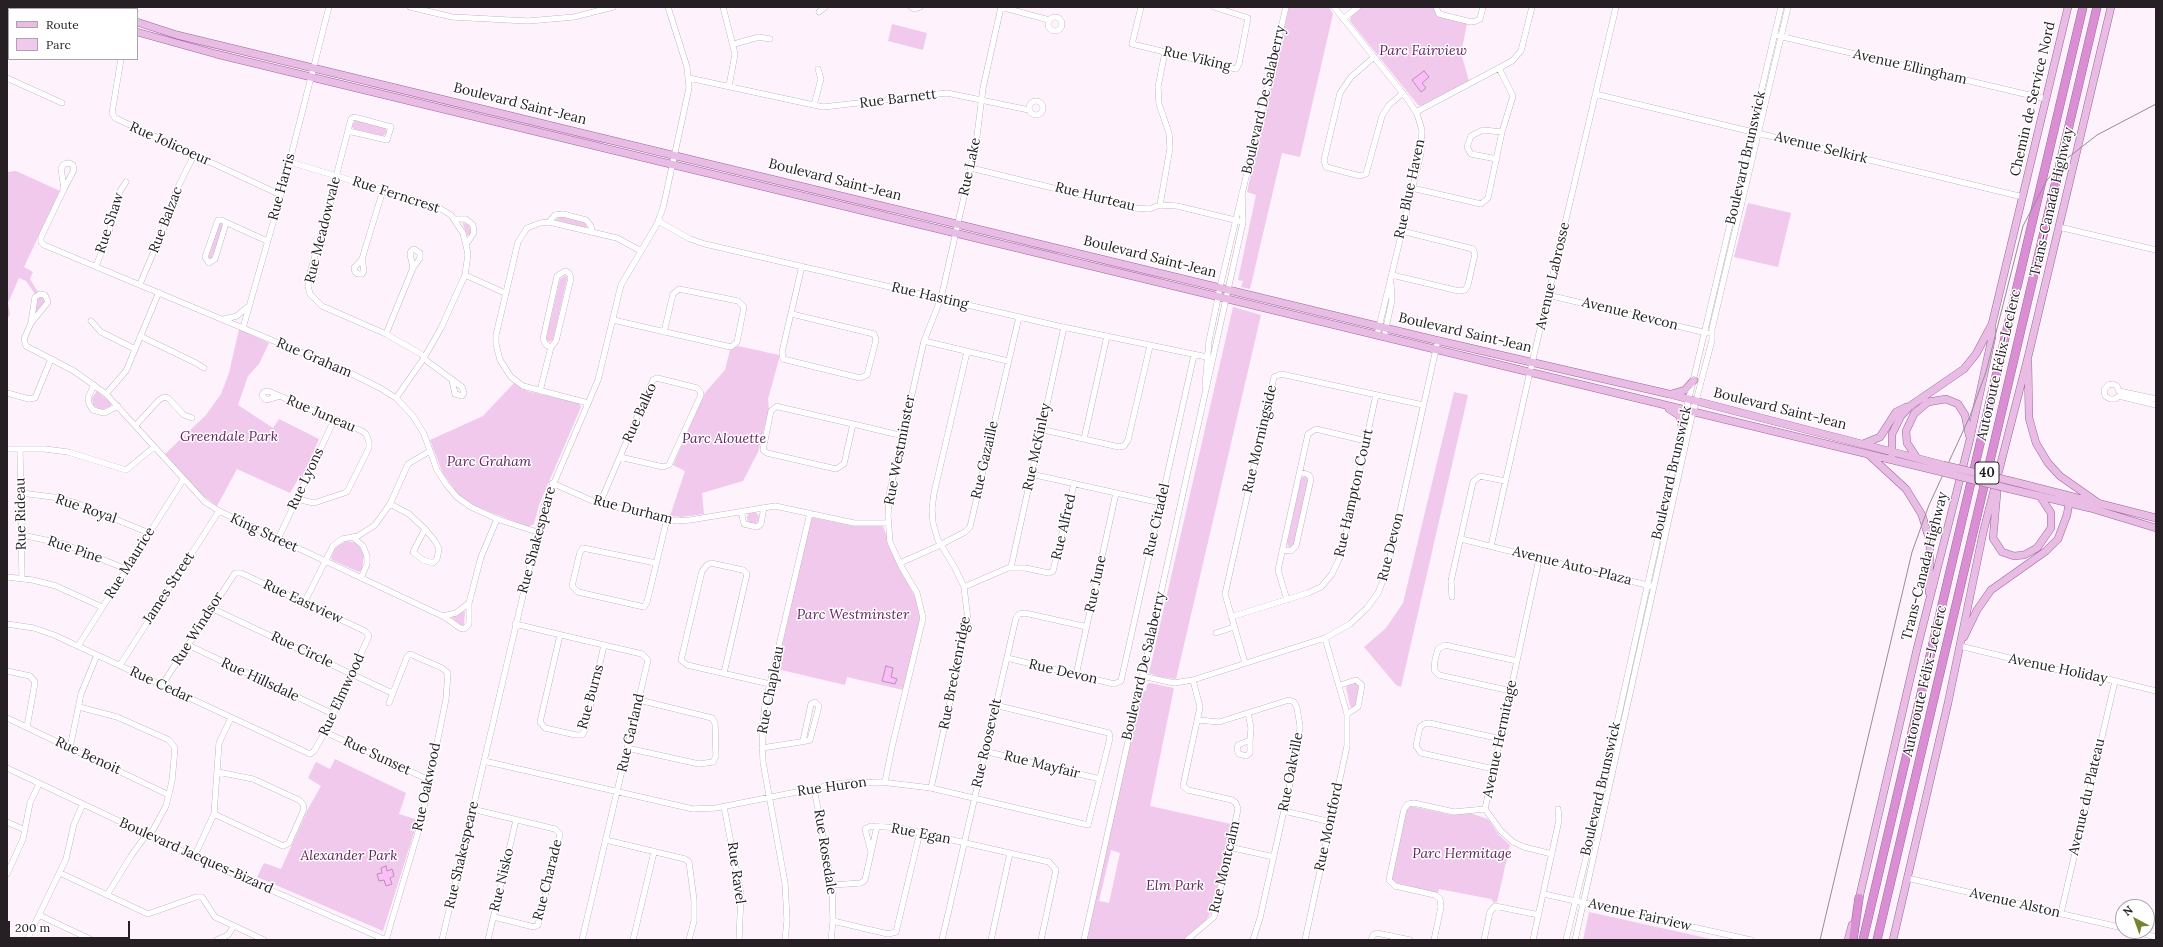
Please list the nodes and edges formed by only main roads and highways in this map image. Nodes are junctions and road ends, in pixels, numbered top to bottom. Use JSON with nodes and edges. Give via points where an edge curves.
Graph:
{"nodes":[{"id":1,"x":71,"y":7,"type":"edge"},
{"id":2,"x":2068,"y":7,"type":"edge"},
{"id":3,"x":2083,"y":7,"type":"edge"},
{"id":4,"x":2097,"y":7,"type":"edge"},
{"id":5,"x":2111,"y":7,"type":"edge"},
{"id":6,"x":75,"y":8,"type":"edge"},
{"id":7,"x":138,"y":22,"type":"edge"},
{"id":8,"x":138,"y":32,"type":"edge"},
{"id":9,"x":2023,"y":198,"type":"joint"},
{"id":10,"x":1080,"y":253,"type":"junction"},
{"id":11,"x":1061,"y":258,"type":"junction"},
{"id":12,"x":1992,"y":324,"type":"junction"},
{"id":13,"x":2028,"y":357,"type":"junction"},
{"id":14,"x":1694,"y":380,"type":"road end"},
{"id":15,"x":1636,"y":386,"type":"junction"},
{"id":16,"x":1611,"y":392,"type":"junction"},
{"id":17,"x":1669,"y":394,"type":"junction"},
{"id":18,"x":1653,"y":402,"type":"junction"},
{"id":19,"x":1910,"y":406,"type":"junction"},
{"id":20,"x":1682,"y":427,"type":"road end"},
{"id":21,"x":1970,"y":439,"type":"junction"},
{"id":22,"x":1863,"y":444,"type":"junction"},
{"id":23,"x":1869,"y":454,"type":"junction"},
{"id":24,"x":1892,"y":456,"type":"junction"},
{"id":25,"x":1918,"y":458,"type":"junction"},
{"id":26,"x":1943,"y":468,"type":"junction"},
{"id":27,"x":1998,"y":477,"type":"junction"},
{"id":28,"x":2014,"y":486,"type":"junction"},
{"id":29,"x":2066,"y":495,"type":"junction"},
{"id":30,"x":2040,"y":496,"type":"junction"},
{"id":31,"x":2097,"y":502,"type":"junction"},
{"id":32,"x":2069,"y":503,"type":"junction"},
{"id":33,"x":2155,"y":517,"type":"edge"},
{"id":34,"x":2156,"y":528,"type":"edge"},
{"id":35,"x":1928,"y":603,"type":"junction"},
{"id":36,"x":1960,"y":646,"type":"junction"},
{"id":37,"x":1859,"y":898,"type":"junction"},
{"id":38,"x":1848,"y":940,"type":"edge"},
{"id":39,"x":1853,"y":940,"type":"edge"},
{"id":40,"x":1863,"y":940,"type":"edge"},
{"id":41,"x":1877,"y":940,"type":"edge"},
{"id":42,"x":1893,"y":940,"type":"edge"}],
"edges":[{"from":1,"to":6,"type":"main road"},
{"from":2,"to":9,"type":"main road","name":"Chemin de Service Nord"},
{"from":3,"to":40,"type":"highway","name":"Autoroute Félix-Leclerc","number":"40"},
{"from":4,"to":41,"type":"highway","name":"Autoroute Félix-Leclerc","number":"40"},
{"from":5,"to":13,"type":"main road","name":"Trans-Canada Highway"},
{"from":7,"to":10,"type":"main road","name":"Boulevard Saint-Jean","via":[[177,34]]},
{"from":8,"to":11,"type":"main road","name":"Boulevard Saint-Jean","via":[[180,45]]},
{"from":9,"to":12,"type":"main road","name":"Trans-Canada Highway"},
{"from":10,"to":11,"type":"main road","via":[[1064,254]]},
{"from":10,"to":15,"type":"main road","name":"Boulevard Saint-Jean"},
{"from":11,"to":16,"type":"main road","name":"Boulevard Saint-Jean"},
{"from":12,"to":19,"type":"main road","via":[[1976,354],[1964,369]]},
{"from":12,"to":21,"type":"main road","name":"Trans-Canada Highway","via":[[1992,337]]},
{"from":13,"to":27,"type":"main road","name":"Trans-Canada Highway"},
{"from":13,"to":31,"type":"main road","via":[[2029,418],[2036,443],[2048,463],[2060,476]]},
{"from":14,"to":17,"type":"main road","via":[[1685,390]]},
{"from":15,"to":16,"type":"main road","via":[[1615,388]]},
{"from":15,"to":17,"type":"main road","name":"Boulevard Saint-Jean"},
{"from":16,"to":18,"type":"main road","name":"Boulevard Saint-Jean"},
{"from":17,"to":22,"type":"main road","name":"Boulevard Saint-Jean"},
{"from":18,"to":20,"type":"main road","via":[[1677,413],[1681,418]]},
{"from":18,"to":23,"type":"main road","name":"Boulevard Saint-Jean"},
{"from":19,"to":22,"type":"main road","via":[[1896,412],[1880,437]]},
{"from":19,"to":24,"type":"main road","via":[[1894,430]]},
{"from":21,"to":25,"type":"main road","via":[[1965,415],[1958,404],[1946,399],[1932,400],[1918,410],[1906,427],[1907,443]]},
{"from":21,"to":35,"type":"main road","name":"Trans-Canada Highway"},
{"from":22,"to":24,"type":"main road","name":"Boulevard Saint-Jean"},
{"from":23,"to":24,"type":"main road","name":"Boulevard Saint-Jean"},
{"from":23,"to":35,"type":"main road","via":[[1906,489],[1925,522],[1930,549]]},
{"from":24,"to":25,"type":"main road","name":"Boulevard Saint-Jean"},
{"from":24,"to":26,"type":"main road","name":"Boulevard Saint-Jean"},
{"from":25,"to":26,"type":"main road","name":"Boulevard Saint-Jean"},
{"from":26,"to":28,"type":"main road","name":"Boulevard Saint-Jean","bridge":true},
{"from":27,"to":30,"type":"main road","via":[[1993,535],[1997,546],[2008,555],[2020,556],[2030,552],[2047,536],[2052,525],[2052,516]]},
{"from":27,"to":36,"type":"main road","name":"Trans-Canada Highway","via":[[1983,533]]},
{"from":28,"to":29,"type":"main road","name":"Boulevard Saint-Jean"},
{"from":28,"to":30,"type":"main road","name":"Boulevard Saint-Jean"},
{"from":29,"to":31,"type":"main road","name":"Boulevard Saint-Jean"},
{"from":29,"to":32,"type":"main road"},
{"from":30,"to":32,"type":"main road","name":"Boulevard Saint-Jean"},
{"from":31,"to":33,"type":"main road","name":"Boulevard Saint-Jean"},
{"from":32,"to":34,"type":"main road","name":"Boulevard Saint-Jean"},
{"from":32,"to":36,"type":"main road","via":[[2065,525],[2058,539],[2046,551],[1988,594],[1974,615]]},
{"from":35,"to":37,"type":"main road","name":"Trans-Canada Highway"},
{"from":36,"to":42,"type":"main road","name":"Trans-Canada Highway"},
{"from":37,"to":38,"type":"main road","name":"Trans-Canada Highway"},
{"from":37,"to":39,"type":"highway"}]}
